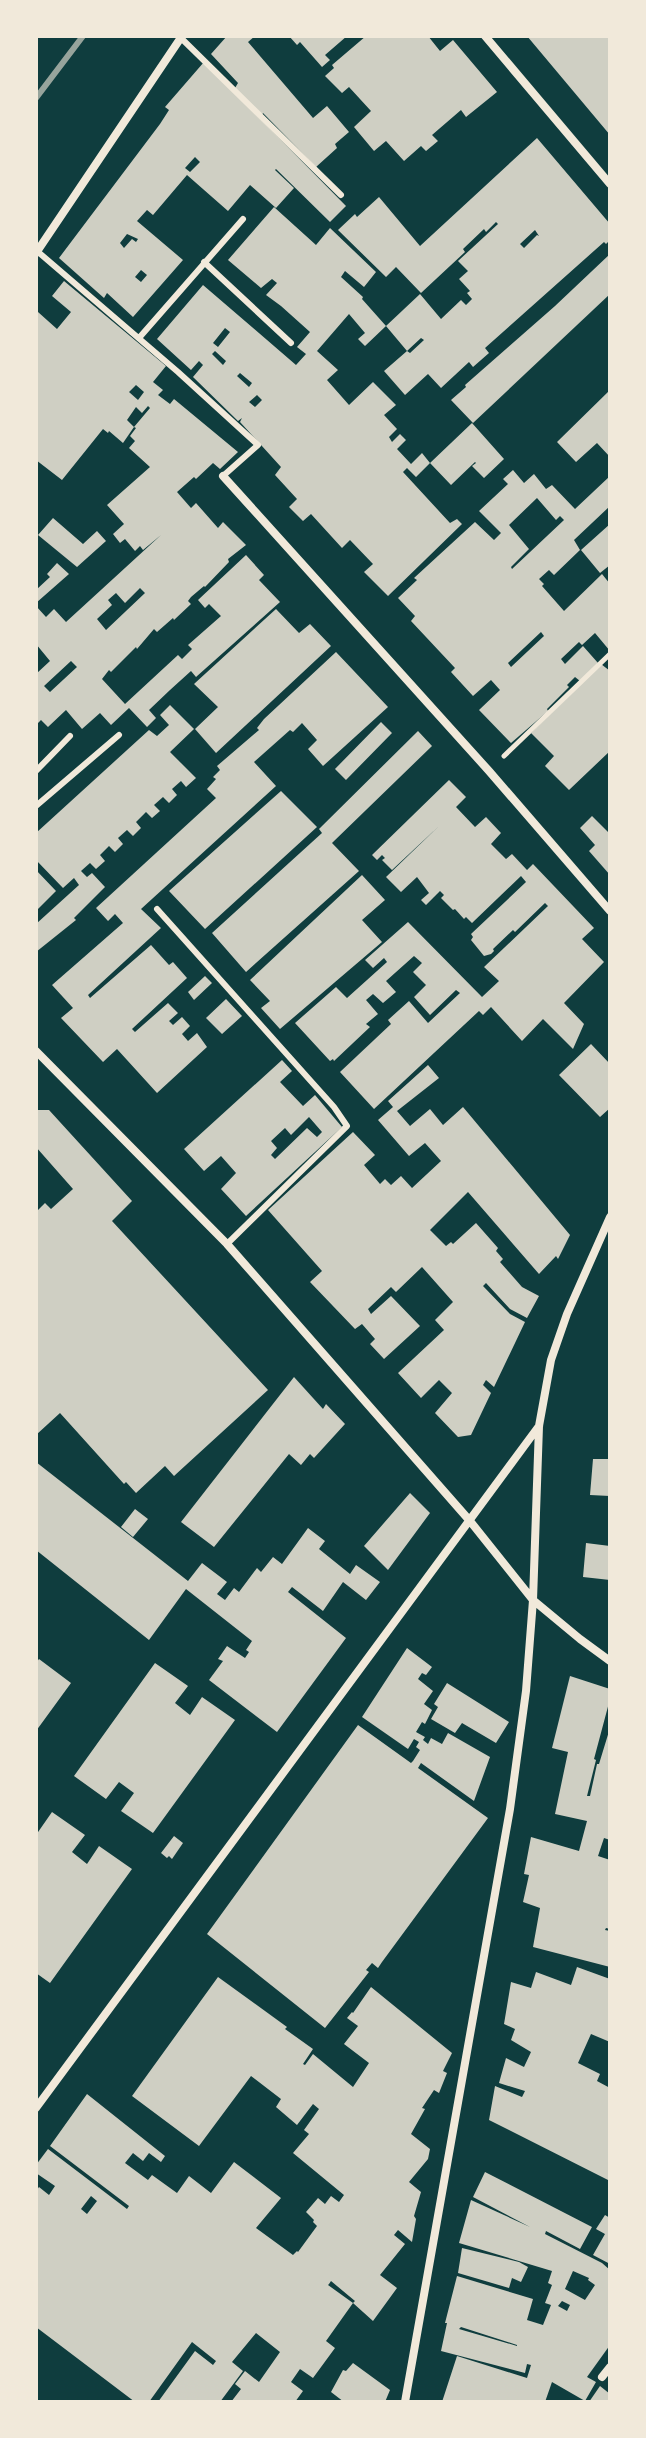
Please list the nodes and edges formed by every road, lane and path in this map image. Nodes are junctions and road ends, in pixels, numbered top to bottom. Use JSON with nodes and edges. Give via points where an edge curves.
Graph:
{"nodes":[{"id":1,"x":485,"y":36,"type":"edge"},
{"id":2,"x":182,"y":37,"type":"edge"},
{"id":3,"x":608,"y":177,"type":"edge"},
{"id":4,"x":341,"y":195,"type":"dead end"},
{"id":5,"x":243,"y":219,"type":"dead end"},
{"id":6,"x":37,"y":252,"type":"edge"},
{"id":7,"x":204,"y":262,"type":"junction"},
{"id":8,"x":139,"y":338,"type":"junction"},
{"id":9,"x":291,"y":343,"type":"dead end"},
{"id":10,"x":223,"y":476,"type":"joint"},
{"id":11,"x":610,"y":654,"type":"edge"},
{"id":12,"x":119,"y":735,"type":"dead end"},
{"id":13,"x":70,"y":736,"type":"dead end"},
{"id":14,"x":36,"y":771,"type":"edge"},
{"id":15,"x":489,"y":771,"type":"junction"},
{"id":16,"x":36,"y":806,"type":"edge"},
{"id":17,"x":157,"y":909,"type":"dead end"},
{"id":18,"x":610,"y":911,"type":"edge"},
{"id":19,"x":36,"y":1051,"type":"edge"},
{"id":20,"x":610,"y":1217,"type":"edge"},
{"id":21,"x":227,"y":1244,"type":"junction"},
{"id":22,"x":539,"y":1426,"type":"junction"},
{"id":23,"x":470,"y":1521,"type":"junction"},
{"id":24,"x":533,"y":1600,"type":"junction"},
{"id":25,"x":610,"y":1661,"type":"edge"},
{"id":26,"x":36,"y":2108,"type":"edge"},
{"id":27,"x":610,"y":2367,"type":"edge"},
{"id":28,"x":606,"y":2380,"type":"edge"},
{"id":29,"x":405,"y":2402,"type":"edge"}],
"edges":[{"from":1,"to":3,"type":"street"},
{"from":2,"to":4,"type":"lane"},
{"from":2,"to":6,"type":"street"},
{"from":5,"to":7,"type":"lane"},
{"from":6,"to":8,"type":"lane"},
{"from":7,"to":8,"type":"lane"},
{"from":7,"to":9,"type":"lane"},
{"from":8,"to":10,"type":"lane","via":[[258,445]]},
{"from":10,"to":15,"type":"street"},
{"from":11,"to":15,"type":"path"},
{"from":12,"to":16,"type":"lane"},
{"from":13,"to":14,"type":"lane"},
{"from":15,"to":18,"type":"street"},
{"from":17,"to":21,"type":"lane","via":[[347,1126]]},
{"from":19,"to":21,"type":"street"},
{"from":20,"to":22,"type":"street","via":[[551,1360]]},
{"from":21,"to":23,"type":"street"},
{"from":22,"to":23,"type":"street"},
{"from":22,"to":24,"type":"street"},
{"from":23,"to":24,"type":"street"},
{"from":23,"to":26,"type":"street"},
{"from":24,"to":25,"type":"street"},
{"from":24,"to":29,"type":"street","via":[[510,1809]]},
{"from":27,"to":28,"type":"street"}]}
